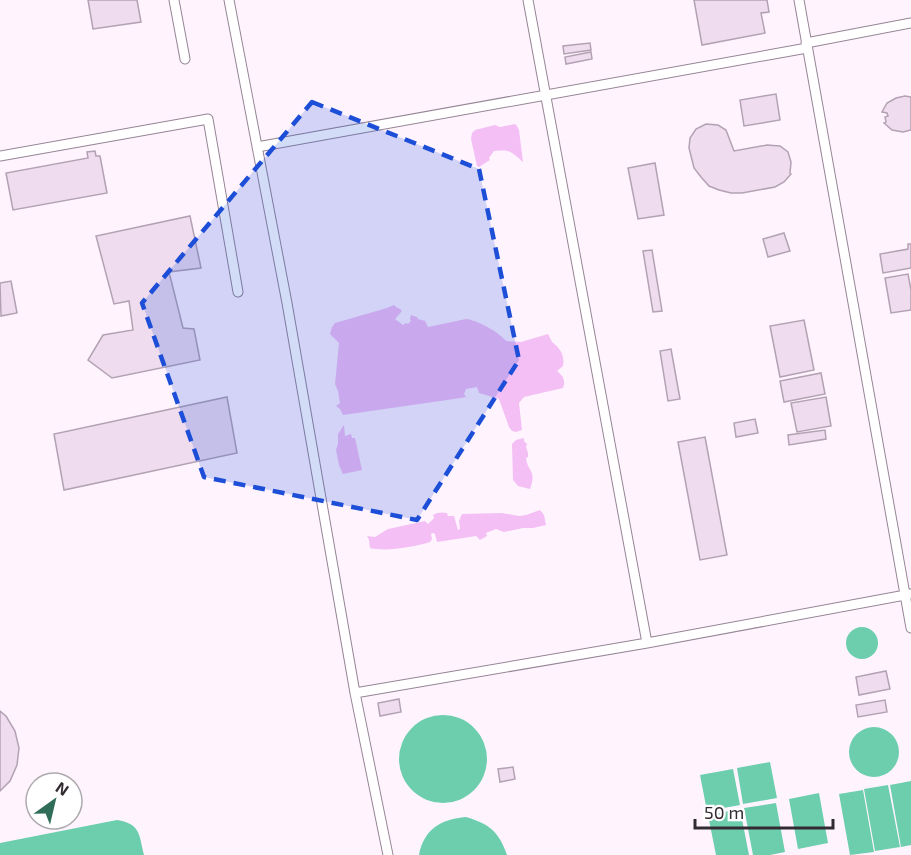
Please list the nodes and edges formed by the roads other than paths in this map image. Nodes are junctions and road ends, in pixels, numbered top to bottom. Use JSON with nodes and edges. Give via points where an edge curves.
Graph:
{"nodes":[{"id":1,"x":174,"y":0,"type":"edge"},
{"id":2,"x":229,"y":0,"type":"edge"},
{"id":3,"x":528,"y":0,"type":"edge"},
{"id":4,"x":799,"y":0,"type":"edge"},
{"id":5,"x":911,"y":23,"type":"edge"},
{"id":6,"x":807,"y":46,"type":"junction"},
{"id":7,"x":185,"y":59,"type":"dead end"},
{"id":8,"x":546,"y":95,"type":"junction"},
{"id":9,"x":257,"y":147,"type":"junction"},
{"id":10,"x":0,"y":156,"type":"edge"},
{"id":11,"x":238,"y":292,"type":"dead end"},
{"id":12,"x":908,"y":595,"type":"edge"},
{"id":13,"x":911,"y":628,"type":"edge"},
{"id":14,"x":647,"y":643,"type":"junction"},
{"id":15,"x":355,"y":693,"type":"junction"},
{"id":16,"x":388,"y":855,"type":"edge"}],
"edges":[{"from":1,"to":7,"type":"lane"},
{"from":2,"to":9,"type":"lane"},
{"from":3,"to":8,"type":"lane"},
{"from":4,"to":6,"type":"lane"},
{"from":5,"to":6,"type":"lane"},
{"from":6,"to":8,"type":"lane"},
{"from":6,"to":12,"type":"lane"},
{"from":8,"to":9,"type":"lane"},
{"from":8,"to":14,"type":"lane"},
{"from":9,"to":15,"type":"lane"},
{"from":10,"to":11,"type":"lane","via":[[208,119]]},
{"from":12,"to":13,"type":"lane"},
{"from":12,"to":14,"type":"lane"},
{"from":14,"to":15,"type":"lane"},
{"from":15,"to":16,"type":"lane"}]}
